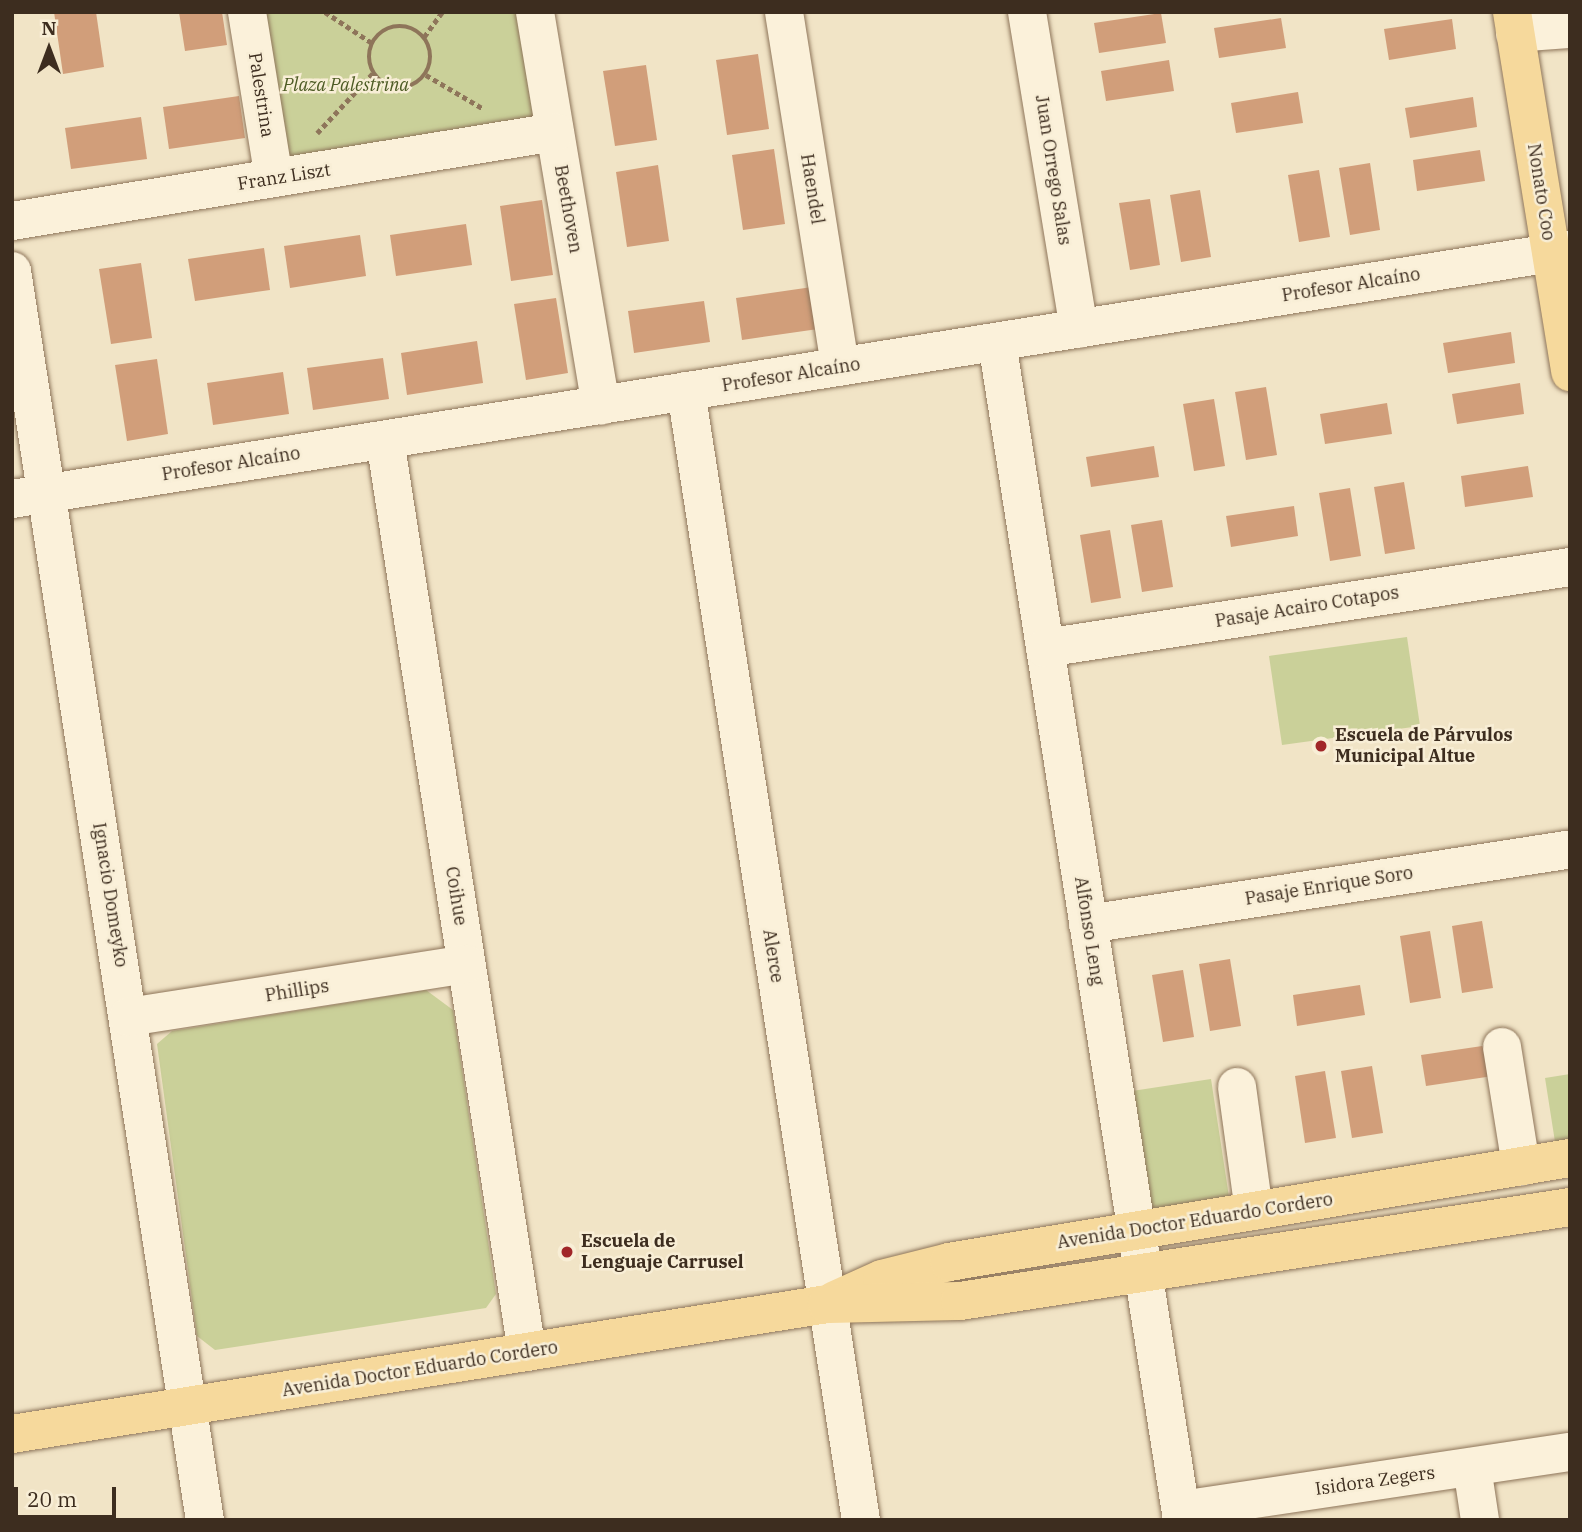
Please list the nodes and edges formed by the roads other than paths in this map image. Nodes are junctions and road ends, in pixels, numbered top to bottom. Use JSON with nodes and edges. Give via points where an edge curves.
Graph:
{"nodes":[{"id":1,"x":247,"y":12,"type":"edge"},
{"id":2,"x":535,"y":12,"type":"edge"},
{"id":3,"x":784,"y":12,"type":"edge"},
{"id":4,"x":1027,"y":12,"type":"edge"},
{"id":5,"x":1514,"y":23,"type":"edge"},
{"id":6,"x":1570,"y":29,"type":"edge"},
{"id":7,"x":555,"y":132,"type":"junction"},
{"id":8,"x":274,"y":178,"type":"junction"},
{"id":9,"x":12,"y":221,"type":"edge"},
{"id":10,"x":1560,"y":251,"type":"edge"},
{"id":11,"x":12,"y":271,"type":"edge"},
{"id":12,"x":1079,"y":328,"type":"junction"},
{"id":13,"x":997,"y":342,"type":"junction"},
{"id":14,"x":840,"y":367,"type":"junction"},
{"id":15,"x":1570,"y":372,"type":"edge"},
{"id":16,"x":686,"y":391,"type":"junction"},
{"id":17,"x":601,"y":405,"type":"junction"},
{"id":18,"x":385,"y":439,"type":"junction"},
{"id":19,"x":30,"y":496,"type":"edge"},
{"id":20,"x":1570,"y":567,"type":"edge"},
{"id":21,"x":1045,"y":648,"type":"junction"},
{"id":22,"x":1570,"y":849,"type":"edge"},
{"id":23,"x":1088,"y":924,"type":"junction"},
{"id":24,"x":466,"y":964,"type":"junction"},
{"id":25,"x":128,"y":1017,"type":"junction"},
{"id":26,"x":1502,"y":1047,"type":"dead end"},
{"id":27,"x":1237,"y":1087,"type":"dead end"},
{"id":28,"x":1570,"y":1158,"type":"edge"},
{"id":29,"x":1521,"y":1166,"type":"junction"},
{"id":30,"x":1570,"y":1207,"type":"edge"},
{"id":31,"x":1254,"y":1211,"type":"junction"},
{"id":32,"x":1135,"y":1231,"type":"junction"},
{"id":33,"x":1144,"y":1274,"type":"junction"},
{"id":34,"x":827,"y":1304,"type":"junction"},
{"id":35,"x":527,"y":1352,"type":"junction"},
{"id":36,"x":188,"y":1406,"type":"junction"},
{"id":37,"x":12,"y":1434,"type":"edge"},
{"id":38,"x":1570,"y":1452,"type":"edge"},
{"id":39,"x":1472,"y":1467,"type":"junction"},
{"id":40,"x":1181,"y":1515,"type":"edge"},
{"id":41,"x":205,"y":1520,"type":"edge"},
{"id":42,"x":861,"y":1520,"type":"edge"},
{"id":43,"x":1480,"y":1520,"type":"edge"}],
"edges":[{"from":1,"to":8,"type":"street","name":"Palestrina"},
{"from":2,"to":7,"type":"street","name":"Beethoven"},
{"from":3,"to":14,"type":"street","name":"Haendel"},
{"from":4,"to":12,"type":"street","name":"Juan Orrego Salas"},
{"from":5,"to":6,"type":"street"},
{"from":5,"to":10,"type":"main road","name":"Nonato Coo"},
{"from":7,"to":8,"type":"street","name":"Franz Liszt"},
{"from":7,"to":17,"type":"street","name":"Beethoven"},
{"from":8,"to":9,"type":"street","name":"Franz Liszt"},
{"from":10,"to":12,"type":"street","name":"Profesor Alcaíno"},
{"from":10,"to":15,"type":"main road","name":"Nonato Coo"},
{"from":11,"to":19,"type":"street","name":"Ignacio Domeyko"},
{"from":12,"to":13,"type":"street","name":"Profesor Alcaíno"},
{"from":13,"to":14,"type":"street","name":"Profesor Alcaíno"},
{"from":13,"to":21,"type":"street","name":"Alfonso Leng"},
{"from":14,"to":16,"type":"street","name":"Profesor Alcaíno"},
{"from":16,"to":17,"type":"street","name":"Profesor Alcaíno"},
{"from":16,"to":34,"type":"street","name":"Alerce"},
{"from":17,"to":18,"type":"street","name":"Profesor Alcaíno"},
{"from":18,"to":19,"type":"street","name":"Profesor Alcaíno"},
{"from":18,"to":24,"type":"street","name":"Coihue"},
{"from":19,"to":25,"type":"street","name":"Ignacio Domeyko"},
{"from":20,"to":21,"type":"street","name":"Pasaje Acairo Cotapos"},
{"from":21,"to":23,"type":"street","name":"Alfonso Leng"},
{"from":22,"to":23,"type":"street","name":"Pasaje Enrique Soro"},
{"from":23,"to":32,"type":"street","name":"Alfonso Leng"},
{"from":24,"to":25,"type":"street","name":"Phillips"},
{"from":24,"to":35,"type":"street","name":"Coihue"},
{"from":25,"to":36,"type":"street","name":"Ignacio Domeyko"},
{"from":26,"to":29,"type":"street"},
{"from":27,"to":31,"type":"street"},
{"from":28,"to":29,"type":"main road","name":"Avenida Doctor Eduardo Cordero"},
{"from":29,"to":31,"type":"main road","name":"Avenida Doctor Eduardo Cordero"},
{"from":30,"to":33,"type":"main road","name":"Avenida Doctor Eduardo Cordero"},
{"from":31,"to":32,"type":"main road","name":"Avenida Doctor Eduardo Cordero"},
{"from":32,"to":33,"type":"street","name":"Alfonso Leng"},
{"from":32,"to":34,"type":"main road","name":"Avenida Doctor Eduardo Cordero","via":[[915,1269]]},
{"from":33,"to":34,"type":"main road","name":"Avenida Doctor Eduardo Cordero","via":[[926,1305]]},
{"from":33,"to":40,"type":"street","name":"Alfonso Leng"},
{"from":34,"to":35,"type":"main road","name":"Avenida Doctor Eduardo Cordero"},
{"from":34,"to":42,"type":"street","name":"Alerce"},
{"from":35,"to":36,"type":"main road","name":"Avenida Doctor Eduardo Cordero"},
{"from":36,"to":37,"type":"main road","name":"Avenida Doctor Eduardo Cordero"},
{"from":36,"to":41,"type":"street","name":"Ignacio Domeyko"},
{"from":38,"to":39,"type":"street","name":"Isidora Zegers"},
{"from":39,"to":40,"type":"street","name":"Isidora Zegers"},
{"from":39,"to":43,"type":"street"}]}
